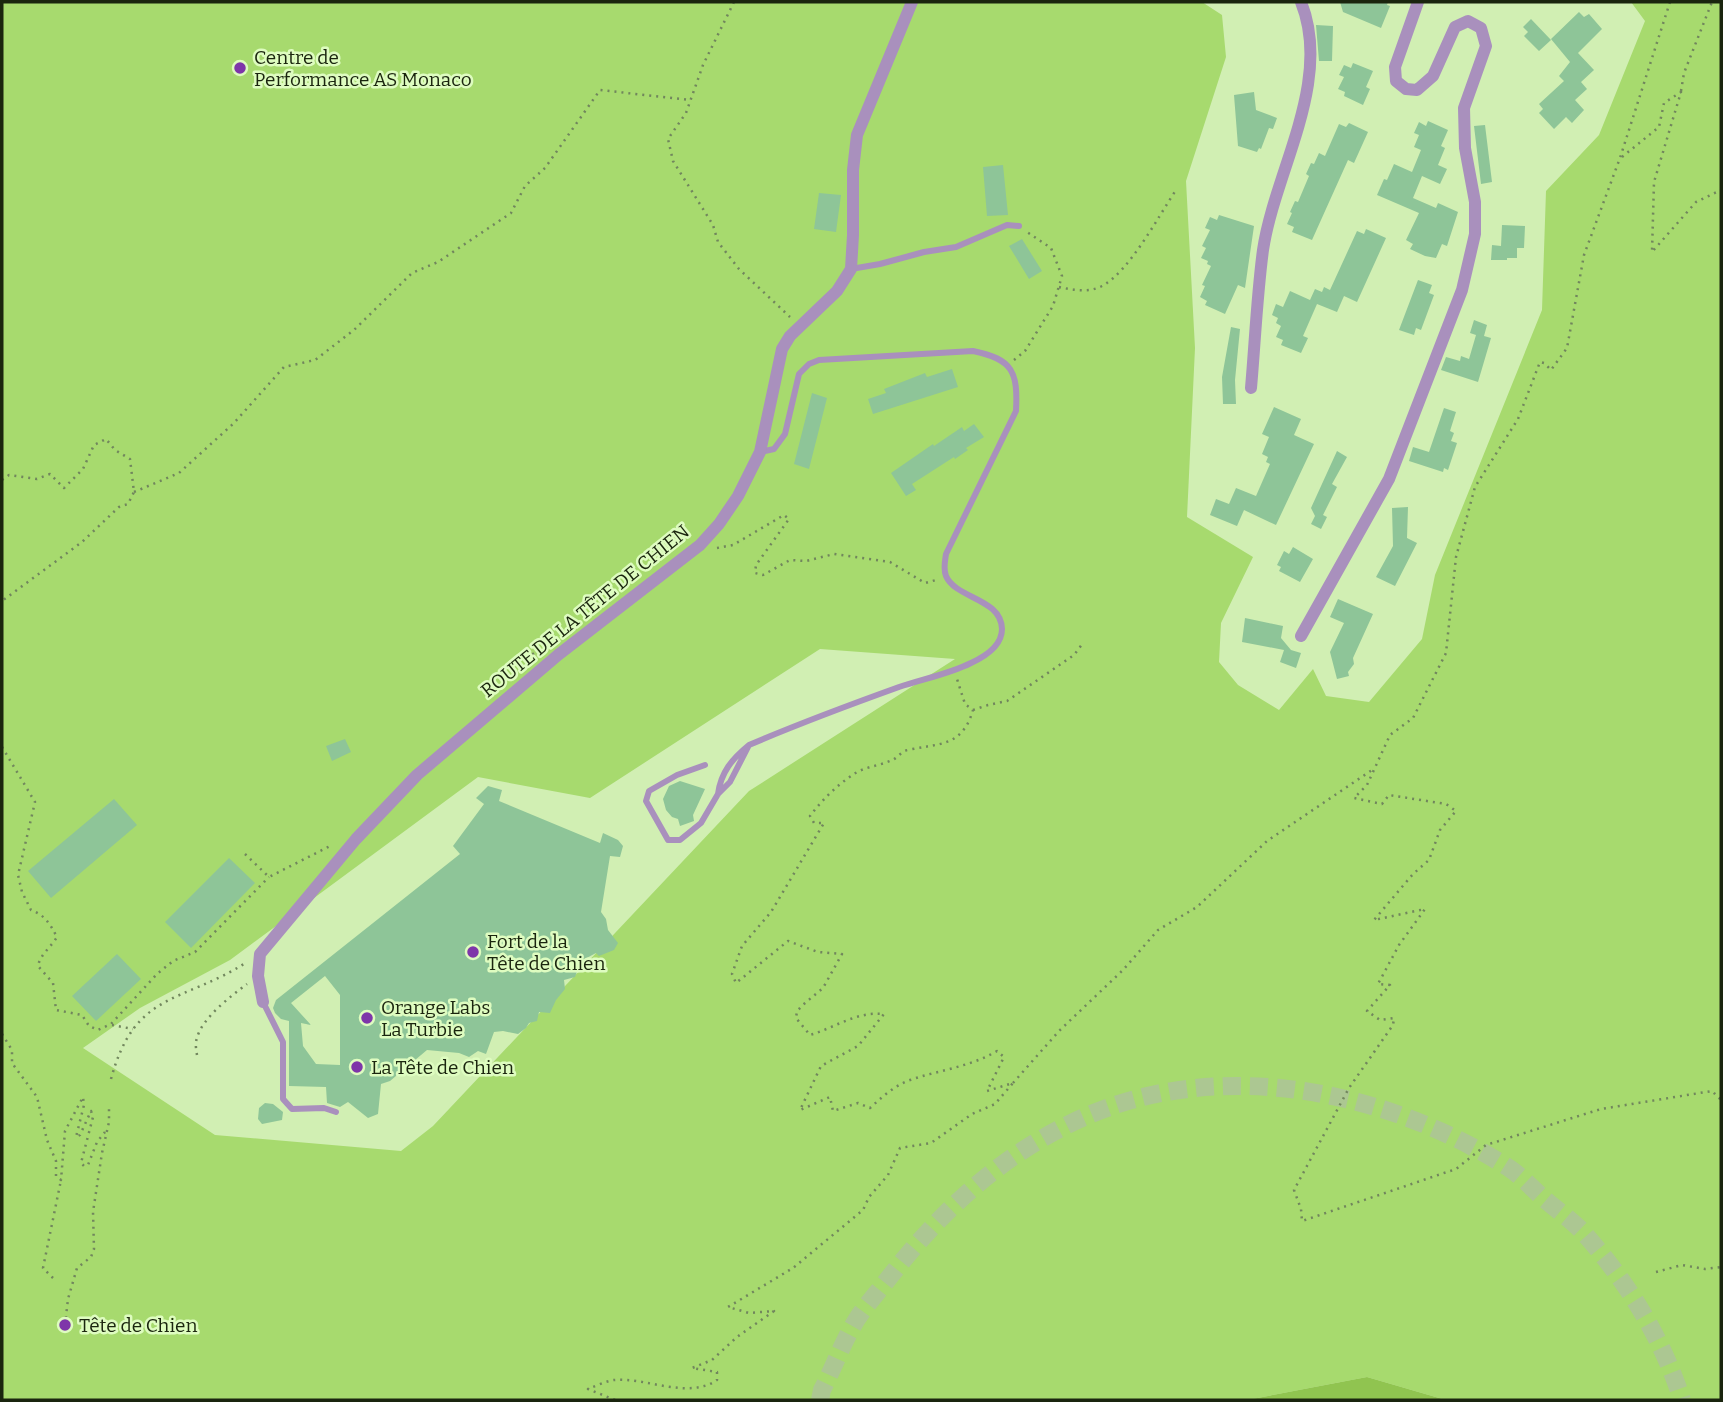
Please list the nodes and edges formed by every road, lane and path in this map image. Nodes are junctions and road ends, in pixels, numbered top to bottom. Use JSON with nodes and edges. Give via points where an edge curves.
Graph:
{"nodes":[{"id":1,"x":734,"y":2,"type":"edge"},
{"id":2,"x":912,"y":2,"type":"edge"},
{"id":3,"x":1301,"y":2,"type":"edge"},
{"id":4,"x":1419,"y":2,"type":"edge"},
{"id":5,"x":1670,"y":2,"type":"edge"},
{"id":6,"x":1712,"y":2,"type":"edge"},
{"id":7,"x":1681,"y":92,"type":"junction"},
{"id":8,"x":690,"y":100,"type":"junction"},
{"id":9,"x":1620,"y":158,"type":"junction"},
{"id":10,"x":1176,"y":190,"type":"dead end"},
{"id":11,"x":1721,"y":190,"type":"edge"},
{"id":12,"x":1018,"y":226,"type":"joint"},
{"id":13,"x":851,"y":269,"type":"junction"},
{"id":14,"x":1059,"y":287,"type":"junction"},
{"id":15,"x":800,"y":327,"type":"junction"},
{"id":16,"x":1007,"y":364,"type":"junction"},
{"id":17,"x":1251,"y":387,"type":"dead end"},
{"id":18,"x":760,"y":452,"type":"junction"},
{"id":19,"x":2,"y":480,"type":"edge"},
{"id":20,"x":134,"y":492,"type":"junction"},
{"id":21,"x":700,"y":545,"type":"junction"},
{"id":22,"x":946,"y":577,"type":"junction"},
{"id":23,"x":2,"y":601,"type":"edge"},
{"id":24,"x":1301,"y":636,"type":"dead end"},
{"id":25,"x":1083,"y":643,"type":"dead end"},
{"id":26,"x":958,"y":669,"type":"junction"},
{"id":27,"x":973,"y":710,"type":"junction"},
{"id":28,"x":2,"y":747,"type":"edge"},
{"id":29,"x":705,"y":765,"type":"dead end"},
{"id":30,"x":1373,"y":770,"type":"junction"},
{"id":31,"x":356,"y":839,"type":"junction"},
{"id":32,"x":245,"y":854,"type":"dead end"},
{"id":33,"x":269,"y":877,"type":"junction"},
{"id":34,"x":260,"y":954,"type":"junction"},
{"id":35,"x":258,"y":976,"type":"junction"},
{"id":36,"x":264,"y":1003,"type":"joint"},
{"id":37,"x":111,"y":1024,"type":"junction"},
{"id":38,"x":133,"y":1028,"type":"junction"},
{"id":39,"x":2,"y":1034,"type":"edge"},
{"id":40,"x":197,"y":1055,"type":"dead end"},
{"id":41,"x":111,"y":1079,"type":"dead end"},
{"id":42,"x":1013,"y":1083,"type":"junction"},
{"id":43,"x":1721,"y":1100,"type":"edge"},
{"id":44,"x":109,"y":1107,"type":"dead end"},
{"id":45,"x":336,"y":1112,"type":"dead end"},
{"id":46,"x":105,"y":1132,"type":"junction"},
{"id":47,"x":61,"y":1180,"type":"junction"},
{"id":48,"x":1721,"y":1267,"type":"edge"},
{"id":49,"x":1656,"y":1272,"type":"dead end"},
{"id":50,"x":53,"y":1278,"type":"dead end"},
{"id":51,"x":65,"y":1325,"type":"dead end"},
{"id":52,"x":615,"y":1400,"type":"edge"}],
"edges":[{"from":1,"to":8,"type":"path"},
{"from":2,"to":13,"type":"street","via":[[857,135]]},
{"from":3,"to":17,"type":"street","via":[[1309,22],[1308,79],[1302,118],[1263,249]]},
{"from":4,"to":24,"type":"street","via":[[1395,67],[1396,81],[1406,89],[1417,90],[1433,76],[1455,27],[1468,21],[1481,28],[1486,46],[1464,108],[1475,234],[1462,290],[1389,479]]},
{"from":5,"to":9,"type":"path"},
{"from":6,"to":7,"type":"path"},
{"from":7,"to":9,"type":"path","via":[[1664,103],[1659,127]]},
{"from":7,"to":11,"type":"path","via":[[1654,182],[1651,252],[1696,202]]},
{"from":8,"to":15,"type":"path","via":[[668,139],[673,161],[713,225],[718,242],[739,269]]},
{"from":8,"to":20,"type":"path","via":[[600,90],[545,168],[525,186],[511,213],[438,262],[412,273],[316,360],[285,367],[234,423],[179,472]]},
{"from":9,"to":30,"type":"path","via":[[1584,255],[1567,348],[1551,370],[1540,362],[1518,419],[1475,486],[1457,557],[1446,653],[1413,718],[1390,735]]},
{"from":10,"to":14,"type":"path","via":[[1138,251],[1112,278],[1102,286],[1079,291]]},
{"from":12,"to":13,"type":"lane","via":[[1007,225],[956,247]]},
{"from":12,"to":14,"type":"path","via":[[1051,248],[1062,276]]},
{"from":13,"to":15,"type":"street","name":"ROUTE DE LA TÊTE DE CHIEN","via":[[838,290]]},
{"from":14,"to":16,"type":"path","via":[[1053,306],[1025,351]]},
{"from":15,"to":18,"type":"street","name":"ROUTE DE LA TÊTE DE CHIEN","via":[[782,349]]},
{"from":16,"to":18,"type":"lane","via":[[994,355],[973,351],[819,360],[799,374],[785,434],[774,449]]},
{"from":16,"to":22,"type":"lane","via":[[1015,379],[1016,411],[946,554]]},
{"from":18,"to":21,"type":"street","name":"ROUTE DE LA TÊTE DE CHIEN","via":[[738,496]]},
{"from":19,"to":20,"type":"path","via":[[9,475],[37,480],[50,474],[64,488],[83,469],[94,445],[106,439],[130,459]]},
{"from":20,"to":23,"type":"path","via":[[128,504],[82,542]]},
{"from":21,"to":22,"type":"path","via":[[712,549],[733,545],[784,515],[789,519],[755,573],[763,575],[790,560],[834,554],[890,562],[925,583]]},
{"from":21,"to":31,"type":"street","name":"ROUTE DE LA TÊTE DE CHIEN","via":[[558,655],[417,775]]},
{"from":22,"to":26,"type":"lane","via":[[986,604],[1002,627],[992,649]]},
{"from":25,"to":27,"type":"path","via":[[1074,655],[1007,701]]},
{"from":26,"to":27,"type":"path","via":[[957,682],[965,704]]},
{"from":26,"to":29,"type":"lane","via":[[749,745],[732,759],[702,823],[680,840],[668,841],[646,801],[649,791]]},
{"from":27,"to":42,"type":"path","via":[[953,739],[935,747],[905,750],[892,761],[855,772],[822,800],[810,816],[814,822],[824,823],[771,912],[742,946],[732,975],[736,983],[788,942],[842,954],[823,988],[797,1011],[804,1030],[810,1035],[849,1019],[884,1014],[858,1046],[821,1066],[800,1110],[830,1097],[832,1111],[858,1103],[870,1108],[912,1079],[980,1061],[998,1051],[1004,1057],[987,1091]]},
{"from":28,"to":37,"type":"path","via":[[35,802],[18,874],[31,910],[41,913],[57,937],[38,965],[53,983],[55,1010],[76,1012],[98,1030]]},
{"from":30,"to":42,"type":"path","via":[[1267,841],[1198,907],[1158,930]]},
{"from":30,"to":43,"type":"path","via":[[1354,798],[1382,804],[1389,794],[1446,804],[1456,811],[1440,830],[1429,860],[1374,920],[1425,909],[1378,984],[1390,985],[1367,1011],[1380,1020],[1394,1018],[1393,1025],[1349,1088],[1294,1190],[1302,1221],[1456,1169],[1486,1145],[1601,1109],[1712,1091]]},
{"from":31,"to":33,"type":"path","via":[[340,841]]},
{"from":31,"to":34,"type":"street","name":"ROUTE DE LA TÊTE DE CHIEN"},
{"from":32,"to":33,"type":"path"},
{"from":33,"to":37,"type":"path","via":[[195,952],[157,974]]},
{"from":34,"to":35,"type":"street"},
{"from":34,"to":38,"type":"path","via":[[166,1000]]},
{"from":35,"to":36,"type":"street"},
{"from":35,"to":40,"type":"path","via":[[227,999],[201,1028]]},
{"from":36,"to":45,"type":"lane","via":[[284,1042],[283,1099],[292,1110]]},
{"from":37,"to":38,"type":"path"},
{"from":38,"to":41,"type":"path"},
{"from":39,"to":47,"type":"path","via":[[12,1050],[12,1063],[37,1097]]},
{"from":42,"to":52,"type":"path","via":[[995,1104],[931,1143],[900,1148],[888,1175],[863,1210],[793,1268],[728,1307],[749,1313],[774,1311],[712,1360],[692,1368],[717,1372],[717,1380],[706,1388],[614,1380],[588,1389]]},
{"from":44,"to":46,"type":"path"},
{"from":46,"to":47,"type":"path","via":[[84,1166],[93,1117],[91,1111],[76,1137],[83,1097],[65,1130]]},
{"from":46,"to":51,"type":"path","via":[[93,1212],[94,1249],[77,1268]]},
{"from":47,"to":50,"type":"path","via":[[43,1268]]},
{"from":48,"to":49,"type":"path","via":[[1682,1265]]}]}
